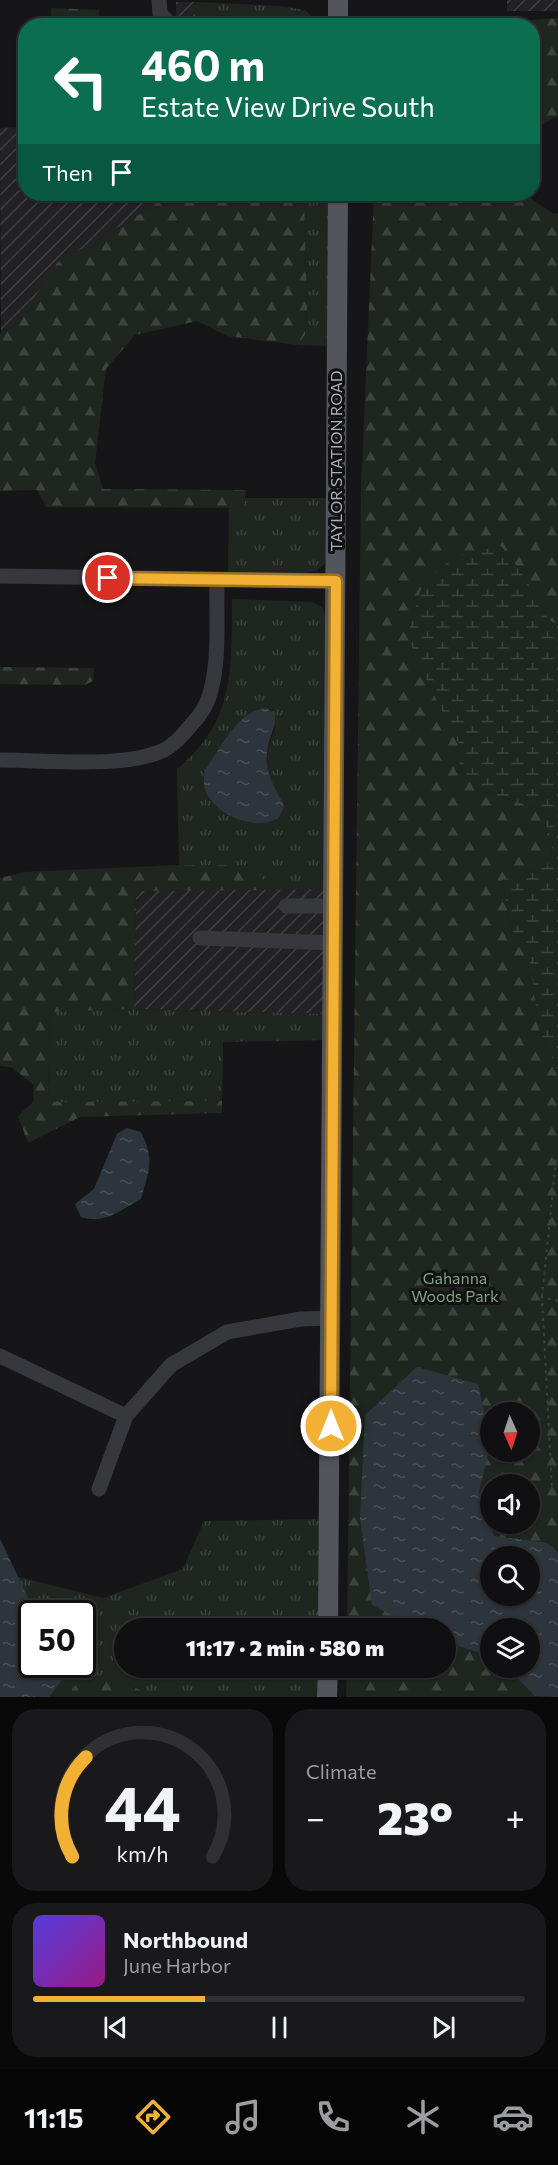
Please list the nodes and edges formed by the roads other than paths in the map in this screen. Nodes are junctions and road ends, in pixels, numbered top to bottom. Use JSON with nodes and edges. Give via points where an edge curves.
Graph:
{"nodes":[{"id":1,"x":159,"y":0,"type":"edge"},
{"id":2,"x":338,"y":0,"type":"edge"},
{"id":3,"x":165,"y":18,"type":"edge"},
{"id":4,"x":338,"y":18,"type":"edge"},
{"id":5,"x":338,"y":201,"type":"edge"},
{"id":6,"x":0,"y":576,"type":"edge"},
{"id":7,"x":217,"y":579,"type":"junction"},
{"id":8,"x":336,"y":581,"type":"junction"},
{"id":9,"x":0,"y":760,"type":"edge"},
{"id":10,"x":286,"y":906,"type":"dead end"},
{"id":11,"x":333,"y":906,"type":"junction"},
{"id":12,"x":200,"y":938,"type":"dead end"},
{"id":13,"x":333,"y":943,"type":"junction"},
{"id":14,"x":331,"y":1318,"type":"junction"},
{"id":15,"x":0,"y":1356,"type":"edge"},
{"id":16,"x":126,"y":1416,"type":"junction"},
{"id":17,"x":99,"y":1489,"type":"dead end"},
{"id":18,"x":328,"y":1618,"type":"edge"},
{"id":19,"x":328,"y":1678,"type":"edge"},
{"id":20,"x":327,"y":1697,"type":"edge"}],
"edges":[{"from":1,"to":3,"type":"street"},
{"from":2,"to":4,"type":"main road"},
{"from":5,"to":8,"type":"main road","name":"TAYLOR STATION ROAD"},
{"from":6,"to":7,"type":"street"},
{"from":7,"to":8,"type":"street"},
{"from":7,"to":9,"type":"street","via":[[211,691],[201,714],[165,749],[116,762]]},
{"from":8,"to":11,"type":"main road","name":"TAYLOR STATION ROAD"},
{"from":10,"to":11,"type":"street"},
{"from":11,"to":13,"type":"main road","name":"TAYLOR STATION ROAD"},
{"from":12,"to":13,"type":"street"},
{"from":13,"to":14,"type":"main road","name":"TAYLOR STATION ROAD"},
{"from":14,"to":16,"type":"street","via":[[301,1319],[227,1332],[171,1365]]},
{"from":14,"to":18,"type":"main road","name":"TAYLOR STATION ROAD"},
{"from":15,"to":16,"type":"street"},
{"from":16,"to":17,"type":"street"},
{"from":19,"to":20,"type":"main road"}]}
